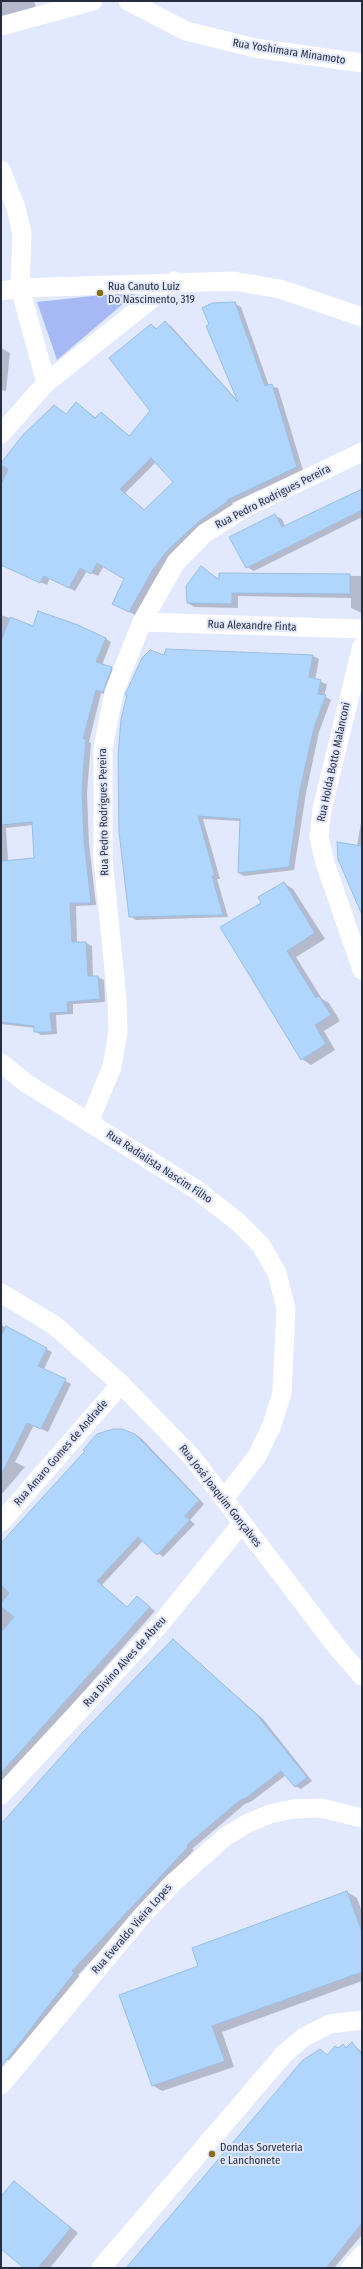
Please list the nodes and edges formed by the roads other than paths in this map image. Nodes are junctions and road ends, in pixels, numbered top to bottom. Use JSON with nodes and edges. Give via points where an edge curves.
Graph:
{"nodes":[{"id":1,"x":93,"y":1,"type":"edge"},
{"id":2,"x":128,"y":1,"type":"edge"},
{"id":3,"x":1,"y":26,"type":"edge"},
{"id":4,"x":362,"y":64,"type":"edge"},
{"id":5,"x":2,"y":174,"type":"edge"},
{"id":6,"x":174,"y":281,"type":"junction"},
{"id":7,"x":20,"y":288,"type":"junction"},
{"id":8,"x":1,"y":291,"type":"edge"},
{"id":9,"x":362,"y":317,"type":"edge"},
{"id":10,"x":46,"y":383,"type":"junction"},
{"id":11,"x":1,"y":434,"type":"edge"},
{"id":12,"x":362,"y":452,"type":"edge"},
{"id":13,"x":142,"y":622,"type":"junction"},
{"id":14,"x":362,"y":629,"type":"edge"},
{"id":15,"x":362,"y":646,"type":"edge"},
{"id":16,"x":362,"y":970,"type":"edge"},
{"id":17,"x":1,"y":1063,"type":"edge"},
{"id":18,"x":90,"y":1122,"type":"junction"},
{"id":19,"x":1,"y":1293,"type":"edge"},
{"id":20,"x":121,"y":1384,"type":"junction"},
{"id":21,"x":224,"y":1499,"type":"junction"},
{"id":22,"x":1,"y":1522,"type":"edge"},
{"id":23,"x":242,"y":1523,"type":"junction"},
{"id":24,"x":362,"y":1676,"type":"edge"},
{"id":25,"x":1,"y":1795,"type":"edge"},
{"id":26,"x":362,"y":1818,"type":"edge"},
{"id":27,"x":362,"y":2020,"type":"edge"},
{"id":28,"x":1,"y":2085,"type":"edge"},
{"id":29,"x":362,"y":2255,"type":"edge"},
{"id":30,"x":101,"y":2268,"type":"edge"},
{"id":31,"x":351,"y":2268,"type":"edge"}],
"edges":[{"from":1,"to":3,"type":"street"},
{"from":2,"to":4,"type":"street","name":"Rua Yoshimara Minamoto","via":[[186,31],[255,48]]},
{"from":5,"to":7,"type":"street","via":[[16,208],[22,234]]},
{"from":6,"to":7,"type":"street"},
{"from":6,"to":9,"type":"street","via":[[233,281],[280,289]]},
{"from":6,"to":10,"type":"street"},
{"from":7,"to":8,"type":"street"},
{"from":7,"to":10,"type":"street"},
{"from":10,"to":11,"type":"street"},
{"from":12,"to":13,"type":"street","name":"Rua Pedro Rodrigues Pereira","via":[[246,508],[205,532],[176,562]]},
{"from":13,"to":14,"type":"street","name":"Rua Alexandre Finta"},
{"from":13,"to":18,"type":"street","name":"Rua Pedro Rodrigues Pereira","via":[[114,692],[103,748],[103,859],[118,1032],[112,1067]]},
{"from":15,"to":16,"type":"street","name":"Rua Holda Botto Malanconi","via":[[322,809],[319,838],[325,864]]},
{"from":17,"to":18,"type":"street","name":"Rua Radialista Nascim Filho","via":[[26,1083]]},
{"from":18,"to":21,"type":"street","name":"Rua Radialista Nascim Filho","via":[[197,1190],[238,1222],[261,1245],[277,1273],[286,1309],[282,1393],[272,1425],[257,1456]]},
{"from":19,"to":20,"type":"street","name":"Rua José Joaquim Gonçalves","via":[[54,1325]]},
{"from":20,"to":21,"type":"street","name":"Rua José Joaquim Gonçalves","via":[[192,1457]]},
{"from":20,"to":22,"type":"street","name":"Rua Amaro Gomes de Andrade"},
{"from":21,"to":23,"type":"street","name":"Rua José Joaquim Gonçalves"},
{"from":23,"to":24,"type":"street","name":"Rua José Joaquim Gonçalves"},
{"from":23,"to":25,"type":"street","name":"Rua Divino Alves de Abreu","via":[[162,1622]]},
{"from":26,"to":28,"type":"street","name":"Rua Everaldo Vieira Lopes","via":[[321,1808],[293,1808],[248,1823],[225,1837],[174,1882],[141,1917]]},
{"from":27,"to":30,"type":"street","via":[[330,2024],[304,2037],[284,2054]]},
{"from":29,"to":31,"type":"street"}]}
